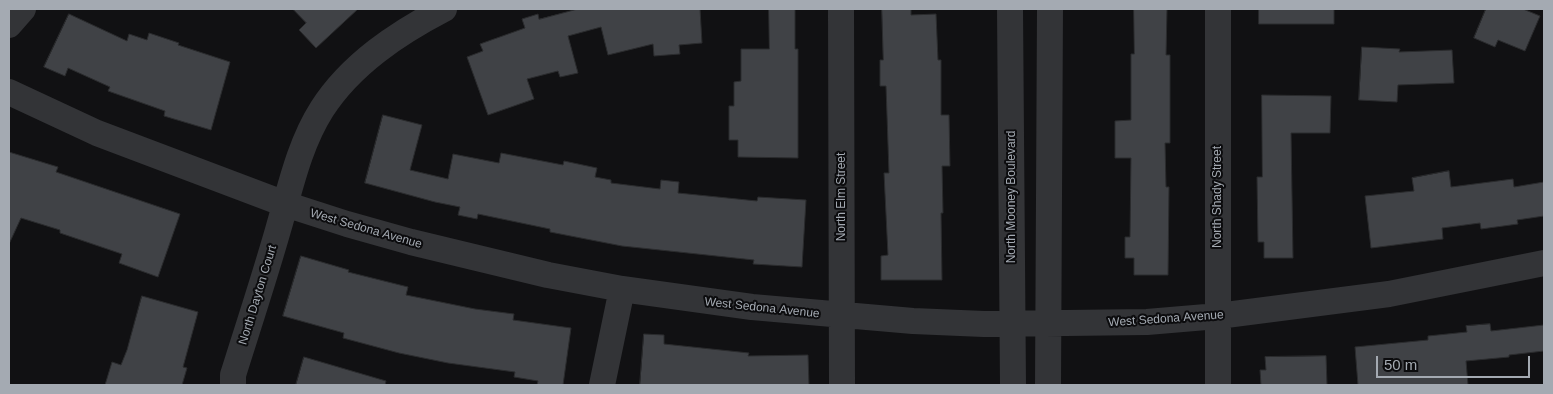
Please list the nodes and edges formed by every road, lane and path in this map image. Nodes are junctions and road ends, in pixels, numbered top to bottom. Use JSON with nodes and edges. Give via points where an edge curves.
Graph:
{"nodes":[{"id":1,"x":23,"y":9,"type":"edge"},
{"id":2,"x":444,"y":9,"type":"edge"},
{"id":3,"x":841,"y":9,"type":"edge"},
{"id":4,"x":1010,"y":9,"type":"edge"},
{"id":5,"x":1050,"y":9,"type":"edge"},
{"id":6,"x":1218,"y":9,"type":"edge"},
{"id":7,"x":9,"y":25,"type":"edge"},
{"id":8,"x":9,"y":92,"type":"edge"},
{"id":9,"x":285,"y":204,"type":"junction"},
{"id":10,"x":1544,"y":263,"type":"edge"},
{"id":11,"x":622,"y":289,"type":"junction"},
{"id":12,"x":843,"y":316,"type":"junction"},
{"id":13,"x":1218,"y":316,"type":"junction"},
{"id":14,"x":1048,"y":324,"type":"junction"},
{"id":15,"x":1013,"y":325,"type":"junction"},
{"id":16,"x":233,"y":385,"type":"edge"},
{"id":17,"x":602,"y":385,"type":"edge"},
{"id":18,"x":842,"y":385,"type":"edge"},
{"id":19,"x":1012,"y":385,"type":"edge"},
{"id":20,"x":1048,"y":385,"type":"edge"},
{"id":21,"x":1218,"y":385,"type":"edge"}],
"edges":[{"from":1,"to":7,"type":"street"},
{"from":2,"to":9,"type":"street","name":"North Dayton Court","via":[[383,46],[337,89],[307,138]]},
{"from":3,"to":12,"type":"street","name":"North Elm Street"},
{"from":4,"to":15,"type":"street","name":"North Mooney Boulevard"},
{"from":5,"to":14,"type":"street"},
{"from":6,"to":13,"type":"street","name":"North Shady Street"},
{"from":8,"to":9,"type":"street","name":"West Sedona Avenue","via":[[97,133]]},
{"from":9,"to":11,"type":"street","name":"West Sedona Avenue","via":[[411,242]]},
{"from":9,"to":16,"type":"street","name":"North Dayton Court","via":[[233,375]]},
{"from":10,"to":13,"type":"street","name":"West Sedona Avenue","via":[[1389,294]]},
{"from":11,"to":12,"type":"street","name":"West Sedona Avenue"},
{"from":11,"to":17,"type":"street"},
{"from":12,"to":15,"type":"street","name":"West Sedona Avenue"},
{"from":12,"to":18,"type":"street","name":"North Elm Street"},
{"from":13,"to":14,"type":"street","name":"West Sedona Avenue","via":[[1147,322]]},
{"from":13,"to":21,"type":"street","name":"North Shady Street"},
{"from":14,"to":15,"type":"street","name":"West Sedona Avenue"},
{"from":14,"to":20,"type":"street"},
{"from":15,"to":19,"type":"street","name":"North Mooney Boulevard"}]}
